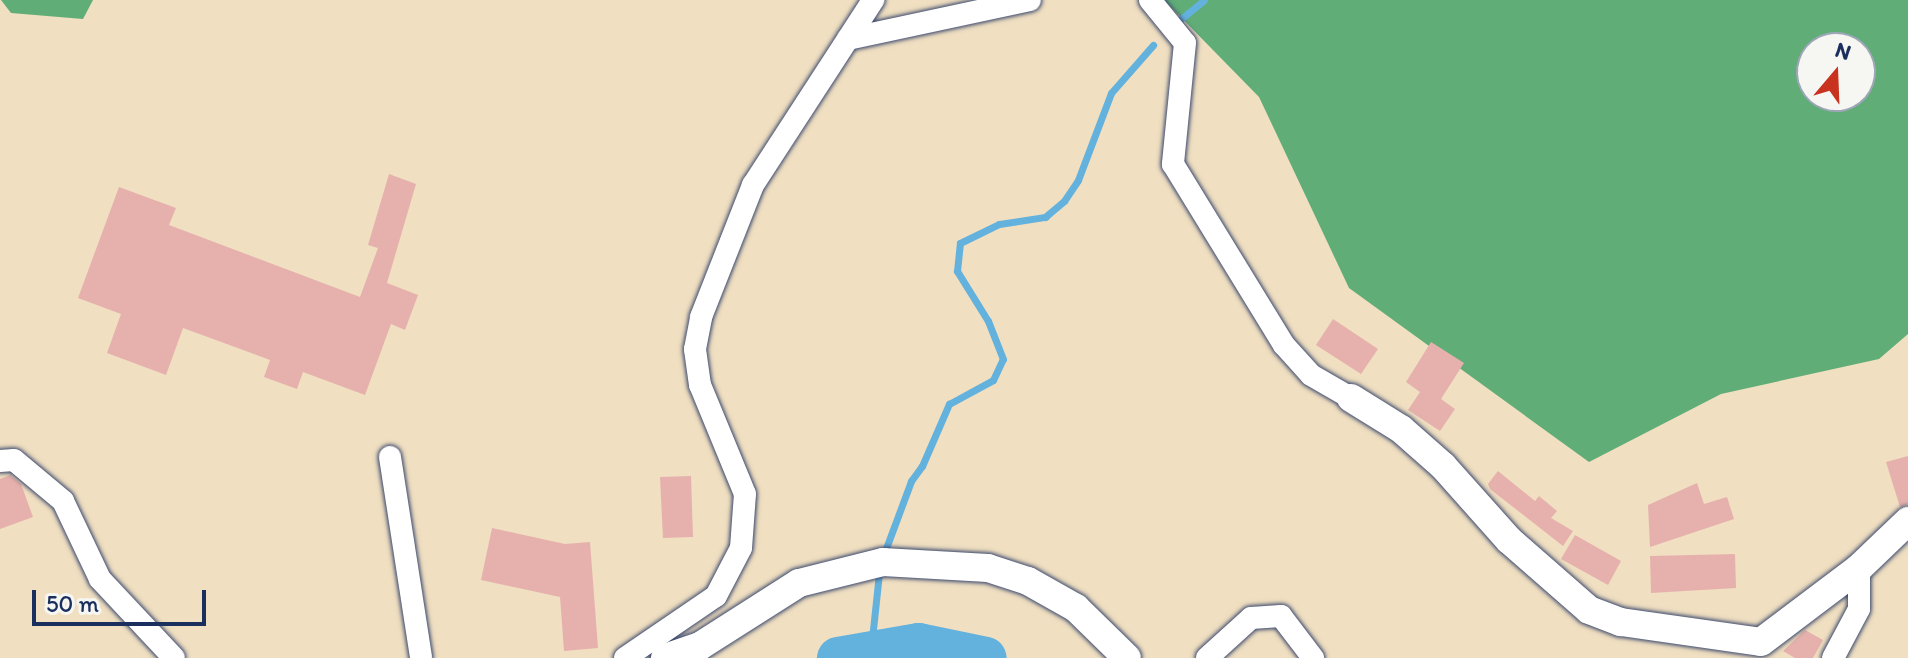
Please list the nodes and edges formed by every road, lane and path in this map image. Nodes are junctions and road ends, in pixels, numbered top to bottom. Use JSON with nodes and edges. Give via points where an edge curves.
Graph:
{"nodes":[{"id":1,"x":873,"y":0,"type":"edge"},
{"id":2,"x":1030,"y":0,"type":"edge"},
{"id":3,"x":1150,"y":0,"type":"edge"},
{"id":4,"x":848,"y":39,"type":"junction"},
{"id":5,"x":1351,"y":398,"type":"joint"},
{"id":6,"x":390,"y":457,"type":"dead end"},
{"id":7,"x":0,"y":461,"type":"edge"},
{"id":8,"x":1908,"y":521,"type":"edge"},
{"id":9,"x":1859,"y":568,"type":"junction"},
{"id":10,"x":174,"y":658,"type":"edge"},
{"id":11,"x":421,"y":658,"type":"edge"},
{"id":12,"x":625,"y":658,"type":"edge"},
{"id":13,"x":665,"y":658,"type":"edge"},
{"id":14,"x":1127,"y":658,"type":"edge"},
{"id":15,"x":1207,"y":658,"type":"edge"},
{"id":16,"x":1313,"y":658,"type":"edge"},
{"id":17,"x":1833,"y":658,"type":"edge"}],
"edges":[{"from":1,"to":4,"type":"street"},
{"from":2,"to":4,"type":"street"},
{"from":3,"to":5,"type":"street","via":[[1185,43],[1173,164],[1284,345],[1311,375]]},
{"from":4,"to":12,"type":"street","via":[[753,185],[701,317],[695,349],[700,385],[745,494],[741,548],[716,596]]},
{"from":5,"to":9,"type":"street","via":[[1401,429],[1433,457],[1509,540],[1589,610],[1621,622],[1761,642]]},
{"from":6,"to":11,"type":"street"},
{"from":7,"to":10,"type":"street","via":[[14,460],[63,501],[100,579]]},
{"from":8,"to":9,"type":"street"},
{"from":9,"to":17,"type":"street","via":[[1859,609]]},
{"from":13,"to":14,"type":"street","via":[[700,646],[799,583],[883,562],[988,568],[1028,581],[1076,608]]},
{"from":15,"to":16,"type":"street","via":[[1251,618],[1281,616]]}]}
